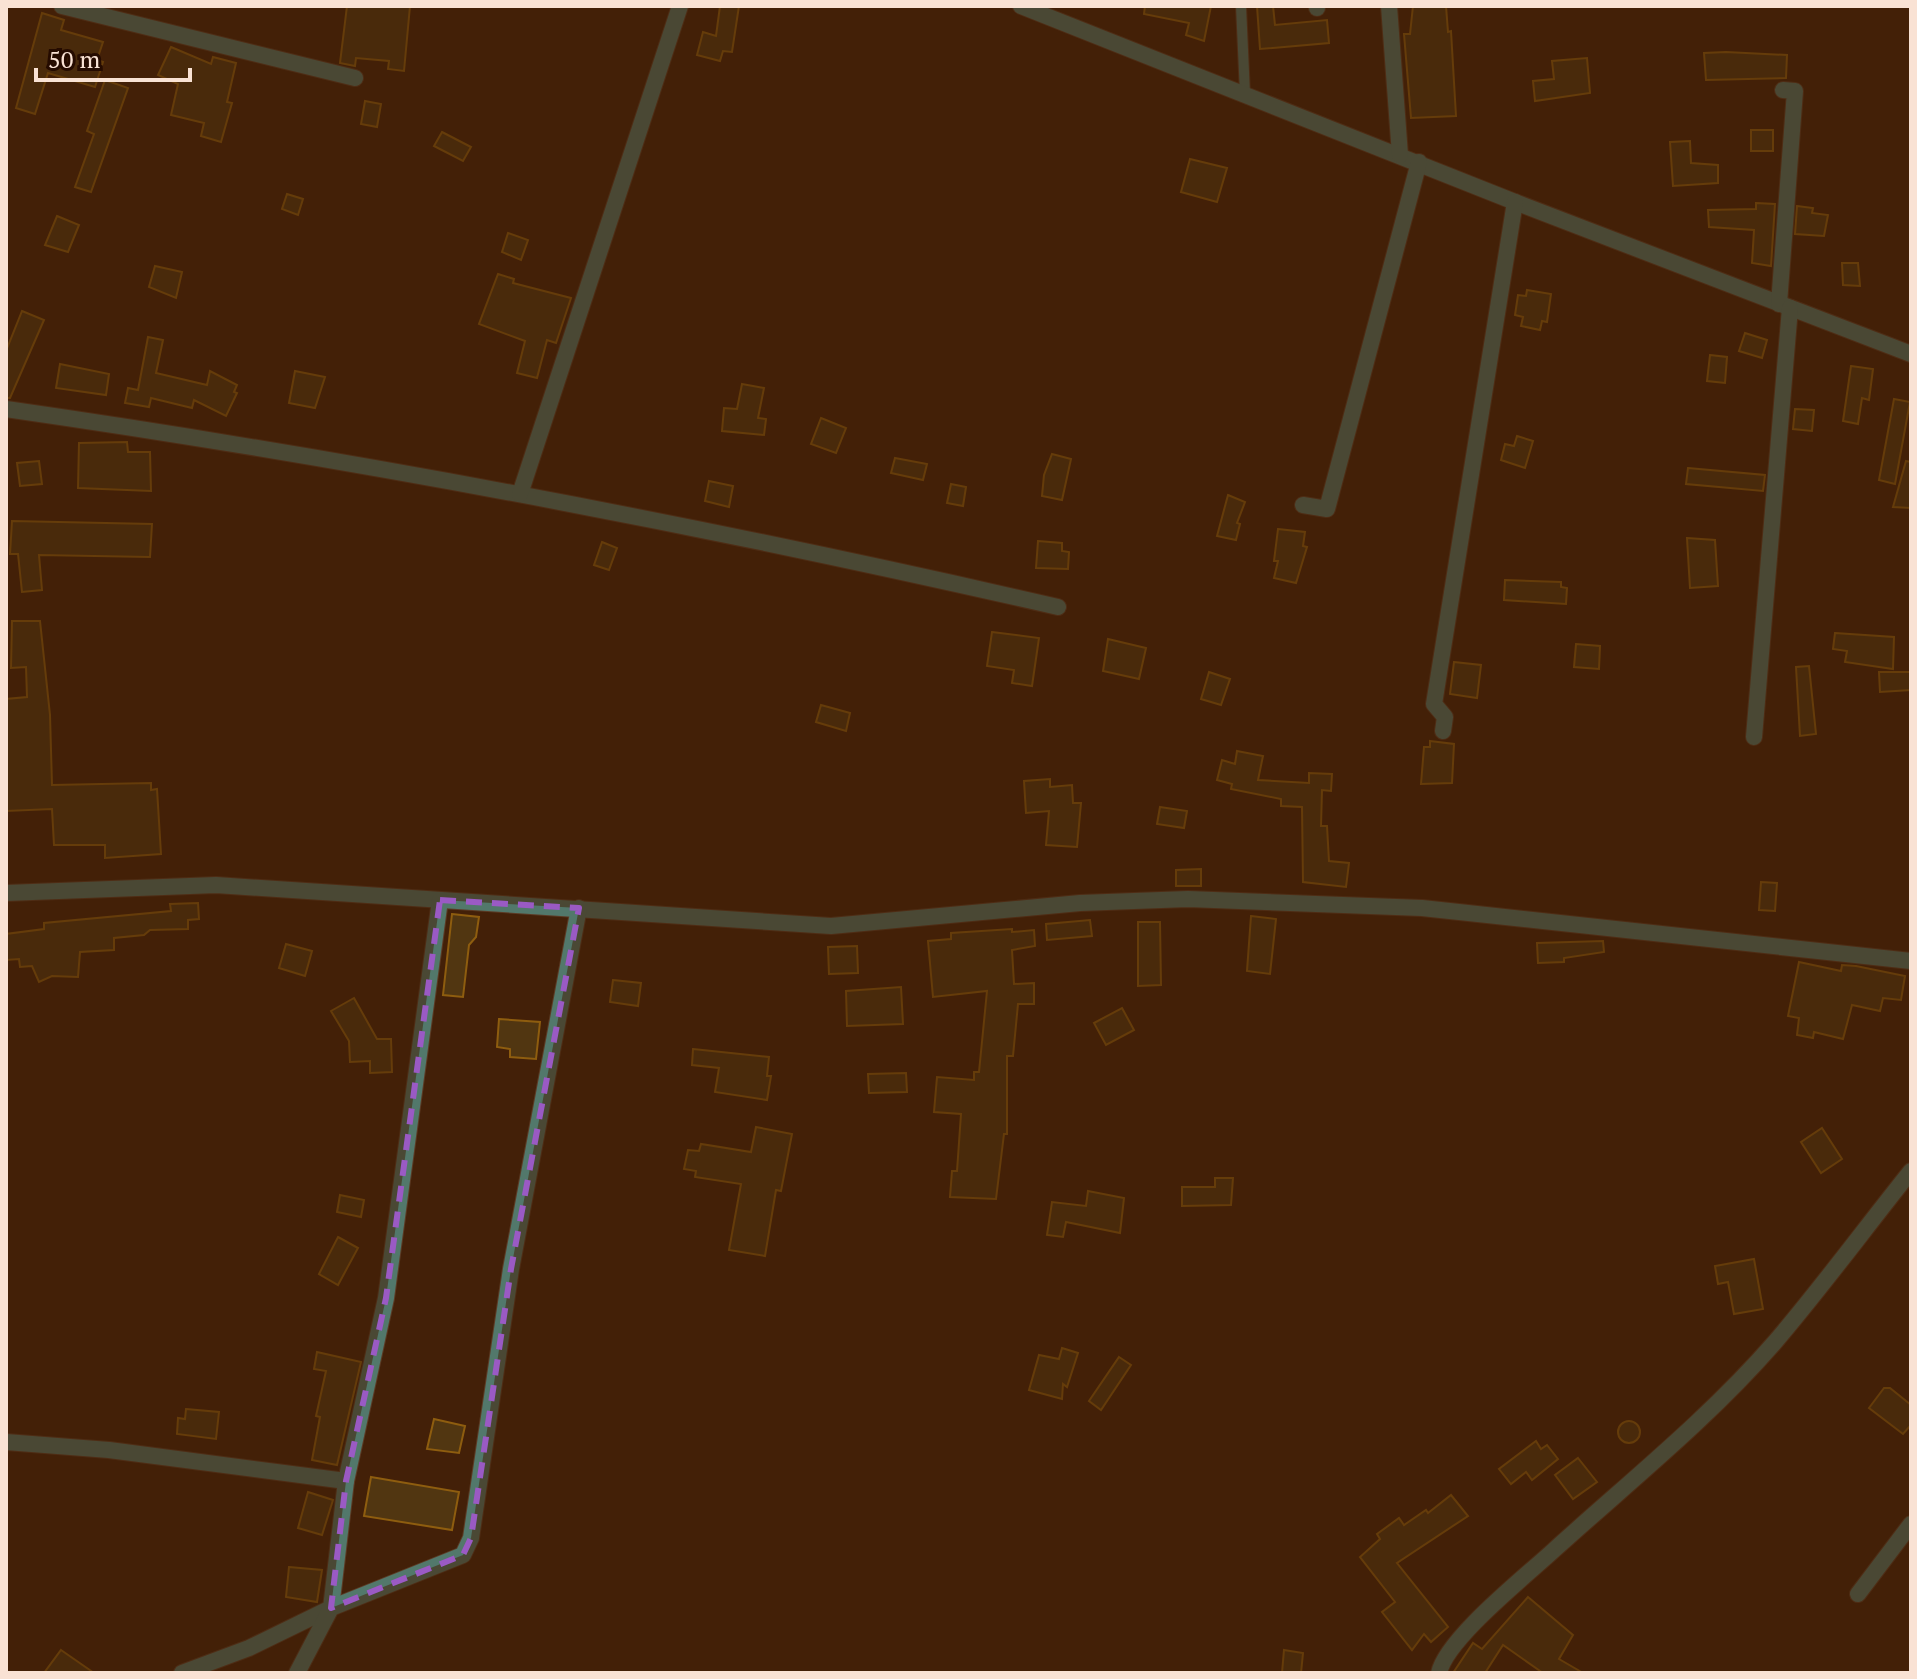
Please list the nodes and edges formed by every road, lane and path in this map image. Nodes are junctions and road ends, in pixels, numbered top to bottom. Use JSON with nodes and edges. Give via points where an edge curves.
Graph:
{"nodes":[{"id":1,"x":62,"y":6,"type":"edge"},
{"id":2,"x":680,"y":6,"type":"edge"},
{"id":3,"x":1021,"y":6,"type":"edge"},
{"id":4,"x":1241,"y":6,"type":"edge"},
{"id":5,"x":1389,"y":6,"type":"edge"},
{"id":6,"x":355,"y":78,"type":"dead end"},
{"id":7,"x":1783,"y":90,"type":"dead end"},
{"id":8,"x":1245,"y":94,"type":"junction"},
{"id":9,"x":1400,"y":155,"type":"junction"},
{"id":10,"x":1419,"y":162,"type":"junction"},
{"id":11,"x":1515,"y":202,"type":"junction"},
{"id":12,"x":1784,"y":306,"type":"junction"},
{"id":13,"x":1911,"y":354,"type":"edge"},
{"id":14,"x":6,"y":409,"type":"edge"},
{"id":15,"x":520,"y":494,"type":"junction"},
{"id":16,"x":1303,"y":505,"type":"dead end"},
{"id":17,"x":1058,"y":607,"type":"dead end"},
{"id":18,"x":1443,"y":731,"type":"dead end"},
{"id":19,"x":1754,"y":737,"type":"dead end"},
{"id":20,"x":6,"y":893,"type":"edge"},
{"id":21,"x":440,"y":900,"type":"junction"},
{"id":22,"x":579,"y":908,"type":"junction"},
{"id":23,"x":1911,"y":961,"type":"edge"},
{"id":24,"x":1911,"y":1171,"type":"edge"},
{"id":25,"x":6,"y":1442,"type":"edge"},
{"id":26,"x":346,"y":1481,"type":"junction"},
{"id":27,"x":1911,"y":1524,"type":"edge"},
{"id":28,"x":1858,"y":1594,"type":"dead end"},
{"id":29,"x":331,"y":1608,"type":"junction"},
{"id":30,"x":182,"y":1673,"type":"edge"},
{"id":31,"x":297,"y":1673,"type":"edge"},
{"id":32,"x":1439,"y":1673,"type":"edge"}],
"edges":[{"from":1,"to":6,"type":"street"},
{"from":2,"to":15,"type":"street"},
{"from":3,"to":8,"type":"street"},
{"from":4,"to":8,"type":"lane"},
{"from":5,"to":9,"type":"street"},
{"from":7,"to":12,"type":"street","via":[[1795,91]]},
{"from":8,"to":9,"type":"street"},
{"from":9,"to":10,"type":"street"},
{"from":10,"to":11,"type":"street"},
{"from":10,"to":16,"type":"street","via":[[1327,509]]},
{"from":11,"to":12,"type":"street"},
{"from":11,"to":18,"type":"street","via":[[1434,704],[1445,717]]},
{"from":12,"to":13,"type":"street"},
{"from":12,"to":19,"type":"street"},
{"from":14,"to":15,"type":"street","via":[[241,443]]},
{"from":15,"to":17,"type":"street","via":[[817,551]]},
{"from":20,"to":21,"type":"street","via":[[216,885]]},
{"from":21,"to":22,"type":"street"},
{"from":21,"to":26,"type":"street","via":[[386,1298]]},
{"from":22,"to":23,"type":"street","via":[[831,926],[1080,903],[1188,899],[1422,908]]},
{"from":22,"to":29,"type":"street","via":[[511,1269],[471,1538],[463,1555]]},
{"from":24,"to":32,"type":"street","via":[[1775,1342],[1663,1457],[1467,1632],[1441,1662]]},
{"from":25,"to":26,"type":"street"},
{"from":26,"to":29,"type":"street"},
{"from":27,"to":28,"type":"street"},
{"from":29,"to":30,"type":"street"},
{"from":29,"to":31,"type":"street"}]}
